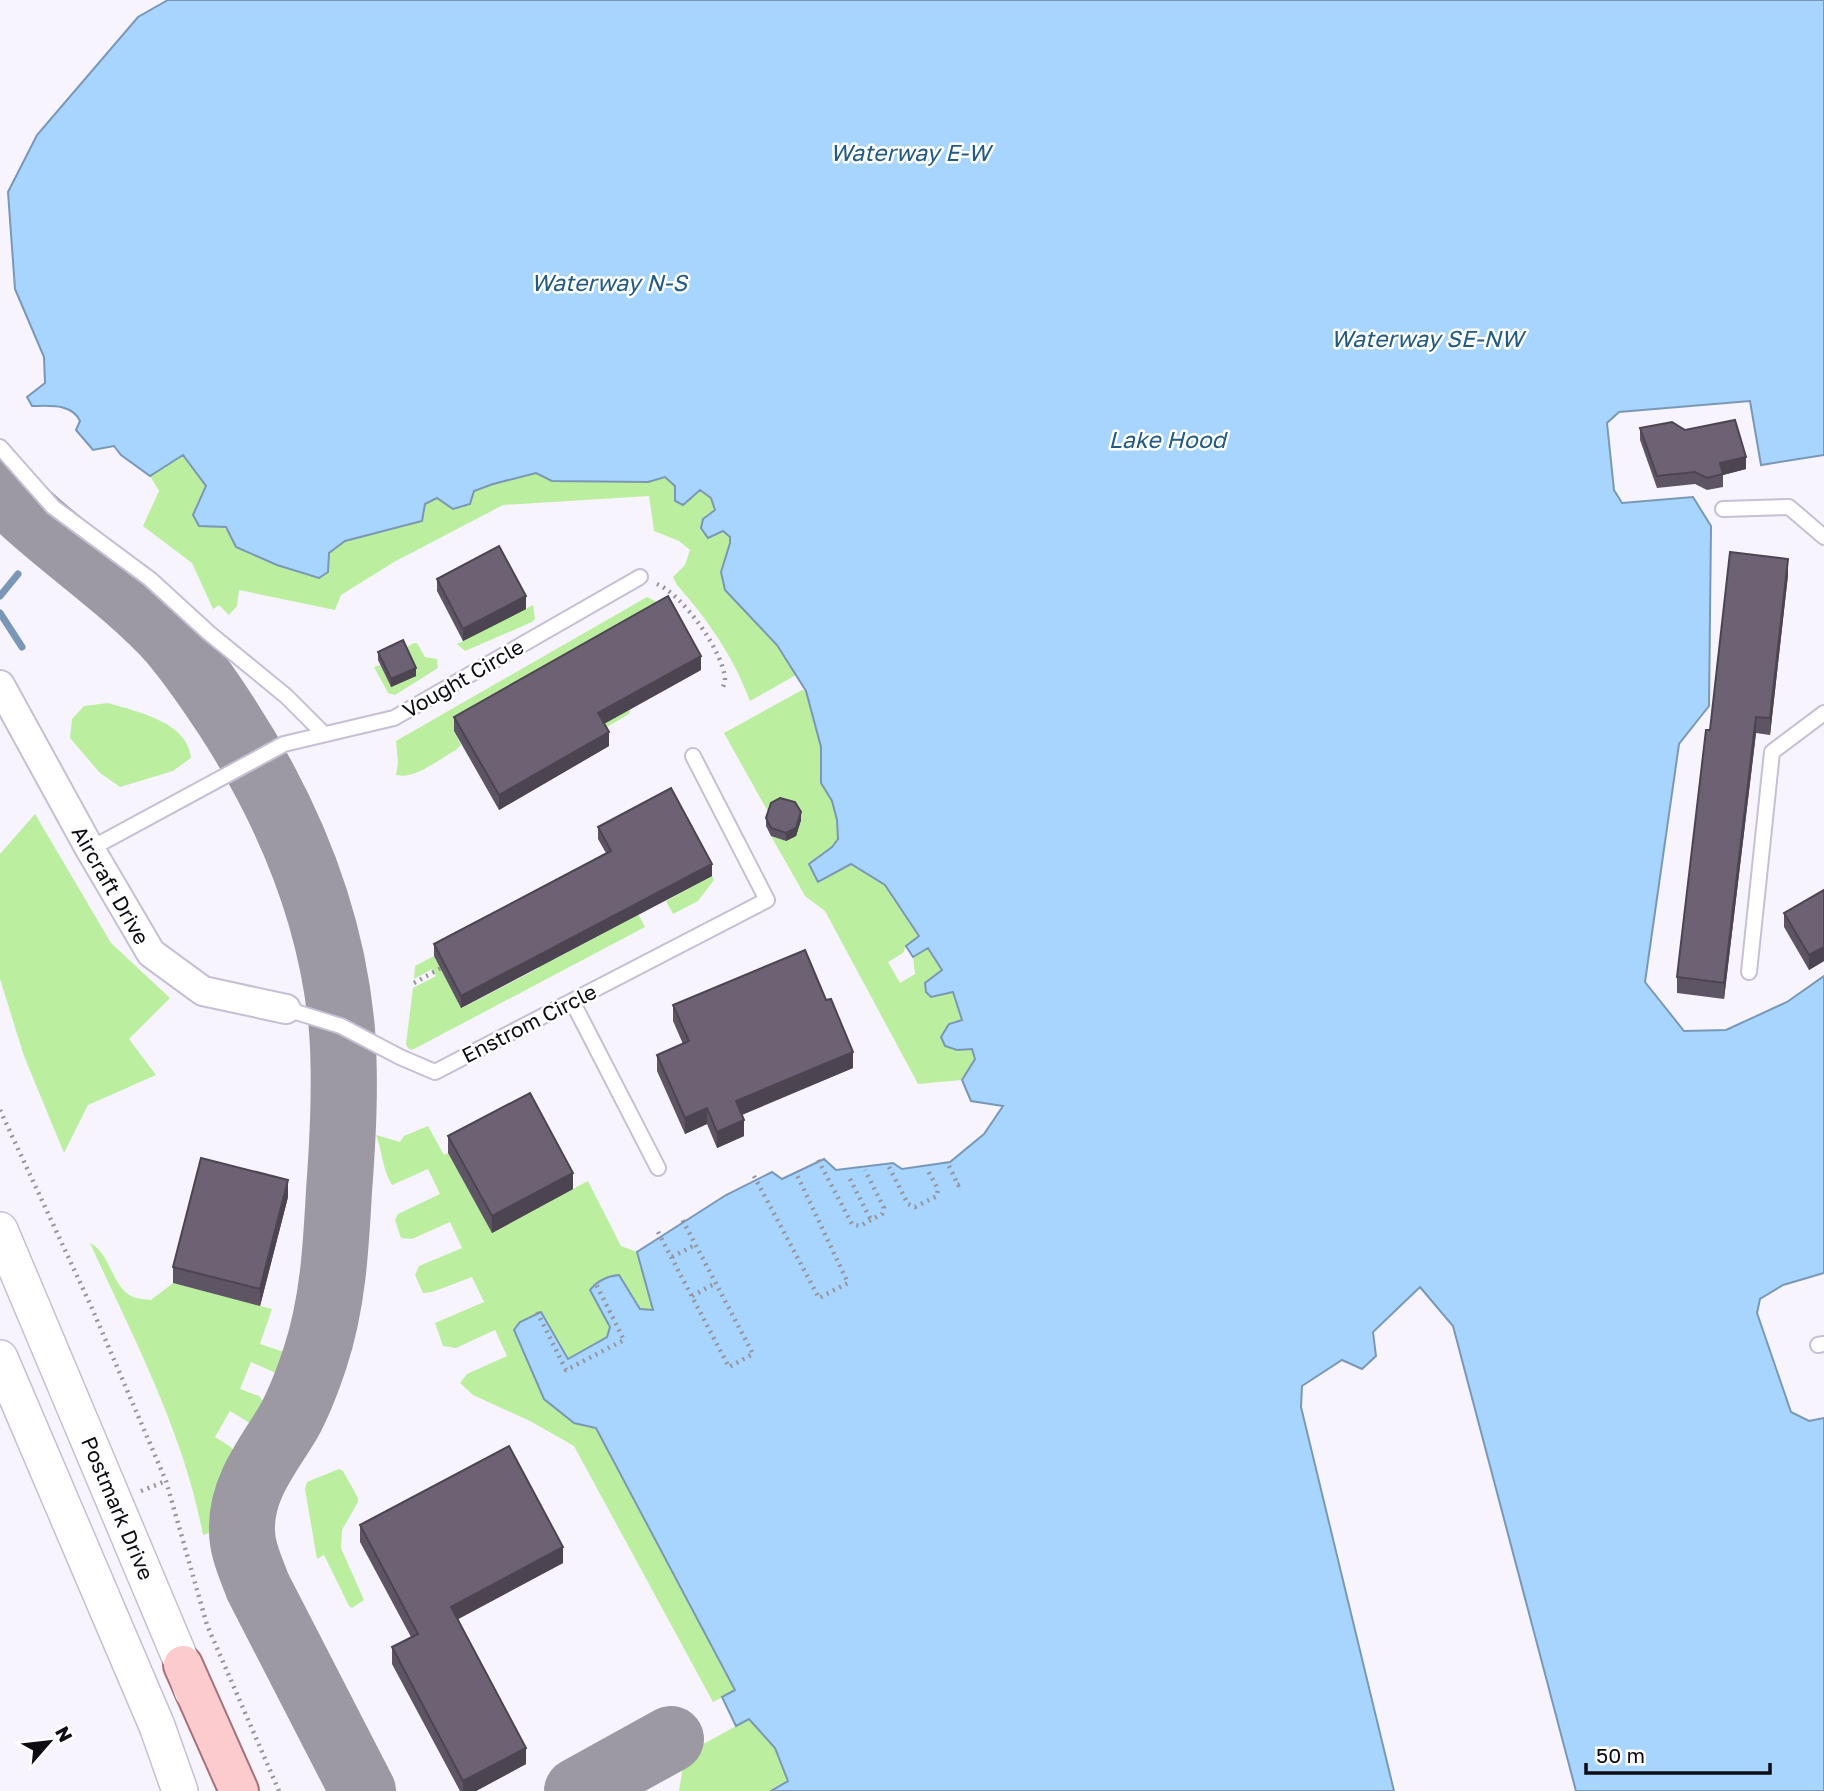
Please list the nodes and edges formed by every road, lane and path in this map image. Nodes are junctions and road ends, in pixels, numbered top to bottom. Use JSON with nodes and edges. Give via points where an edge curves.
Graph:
{"nodes":[{"id":1,"x":0,"y":447,"type":"edge"},
{"id":2,"x":1723,"y":509,"type":"dead end"},
{"id":3,"x":1824,"y":537,"type":"edge"},
{"id":4,"x":640,"y":577,"type":"joint"},
{"id":5,"x":0,"y":685,"type":"edge"},
{"id":6,"x":721,"y":691,"type":"dead end"},
{"id":7,"x":1824,"y":713,"type":"edge"},
{"id":8,"x":323,"y":733,"type":"junction"},
{"id":9,"x":693,"y":756,"type":"dead end"},
{"id":10,"x":90,"y":849,"type":"junction"},
{"id":11,"x":441,"y":968,"type":"edge"},
{"id":12,"x":1749,"y":972,"type":"dead end"},
{"id":13,"x":414,"y":983,"type":"dead end"},
{"id":14,"x":572,"y":1001,"type":"junction"},
{"id":15,"x":286,"y":1009,"type":"joint"},
{"id":16,"x":0,"y":1110,"type":"edge"},
{"id":17,"x":818,"y":1160,"type":"dead end"},
{"id":18,"x":889,"y":1167,"type":"dead end"},
{"id":19,"x":948,"y":1167,"type":"dead end"},
{"id":20,"x":658,"y":1168,"type":"dead end"},
{"id":21,"x":928,"y":1169,"type":"dead end"},
{"id":22,"x":865,"y":1170,"type":"dead end"},
{"id":23,"x":797,"y":1175,"type":"dead end"},
{"id":24,"x":754,"y":1176,"type":"dead end"},
{"id":25,"x":850,"y":1179,"type":"dead end"},
{"id":26,"x":963,"y":1182,"type":"dead end"},
{"id":27,"x":682,"y":1219,"type":"dead end"},
{"id":28,"x":871,"y":1220,"type":"junction"},
{"id":29,"x":0,"y":1230,"type":"edge"},
{"id":30,"x":658,"y":1232,"type":"dead end"},
{"id":31,"x":695,"y":1245,"type":"junction"},
{"id":32,"x":672,"y":1257,"type":"junction"},
{"id":33,"x":716,"y":1283,"type":"junction"},
{"id":34,"x":596,"y":1284,"type":"dead end"},
{"id":35,"x":692,"y":1296,"type":"junction"},
{"id":36,"x":537,"y":1312,"type":"dead end"},
{"id":37,"x":0,"y":1358,"type":"edge"},
{"id":38,"x":166,"y":1481,"type":"junction"},
{"id":39,"x":140,"y":1492,"type":"dead end"},
{"id":40,"x":183,"y":1665,"type":"junction"},
{"id":41,"x":180,"y":1791,"type":"edge"},
{"id":42,"x":222,"y":1791,"type":"edge"},
{"id":43,"x":239,"y":1791,"type":"edge"},
{"id":44,"x":279,"y":1791,"type":"edge"}],
"edges":[{"from":1,"to":8,"type":"lane","via":[[53,507],[150,579]]},
{"from":2,"to":3,"type":"lane","via":[[1789,508]]},
{"from":4,"to":6,"type":"path","via":[[670,592],[696,621],[717,654],[725,682]]},
{"from":4,"to":8,"type":"lane","name":"Vought Circle","via":[[394,718]]},
{"from":5,"to":10,"type":"street","name":"Aircraft Drive"},
{"from":7,"to":12,"type":"lane","via":[[1772,752]]},
{"from":8,"to":10,"type":"lane","name":"Vought Circle","via":[[284,744]]},
{"from":9,"to":14,"type":"lane","name":"Enstrom Circle","via":[[768,900]]},
{"from":10,"to":15,"type":"street","name":"Aircraft Drive","via":[[151,953],[204,991]]},
{"from":11,"to":13,"type":"path"},
{"from":14,"to":15,"type":"lane","name":"Enstrom Circle","via":[[435,1072],[341,1026]]},
{"from":14,"to":20,"type":"lane"},
{"from":16,"to":38,"type":"path"},
{"from":17,"to":28,"type":"path","via":[[852,1224],[860,1226]]},
{"from":18,"to":21,"type":"path","via":[[908,1204],[915,1207],[937,1196]]},
{"from":19,"to":26,"type":"path","via":[[958,1185]]},
{"from":22,"to":28,"type":"path","via":[[884,1208]]},
{"from":23,"to":24,"type":"path","via":[[848,1283],[819,1298]]},
{"from":25,"to":28,"type":"path"},
{"from":27,"to":31,"type":"path"},
{"from":29,"to":40,"type":"street","name":"Postmark Drive"},
{"from":30,"to":32,"type":"path"},
{"from":31,"to":32,"type":"path"},
{"from":31,"to":33,"type":"path"},
{"from":32,"to":35,"type":"path"},
{"from":33,"to":35,"type":"path"},
{"from":33,"to":35,"type":"path","via":[[753,1354],[729,1367]]},
{"from":34,"to":36,"type":"path","via":[[624,1340],[566,1370]]},
{"from":37,"to":41,"type":"street"},
{"from":38,"to":39,"type":"path"},
{"from":38,"to":44,"type":"path","via":[[207,1625]]},
{"from":40,"to":42,"type":"street","name":"Postmark Drive"},
{"from":40,"to":43,"type":"main road"}]}
